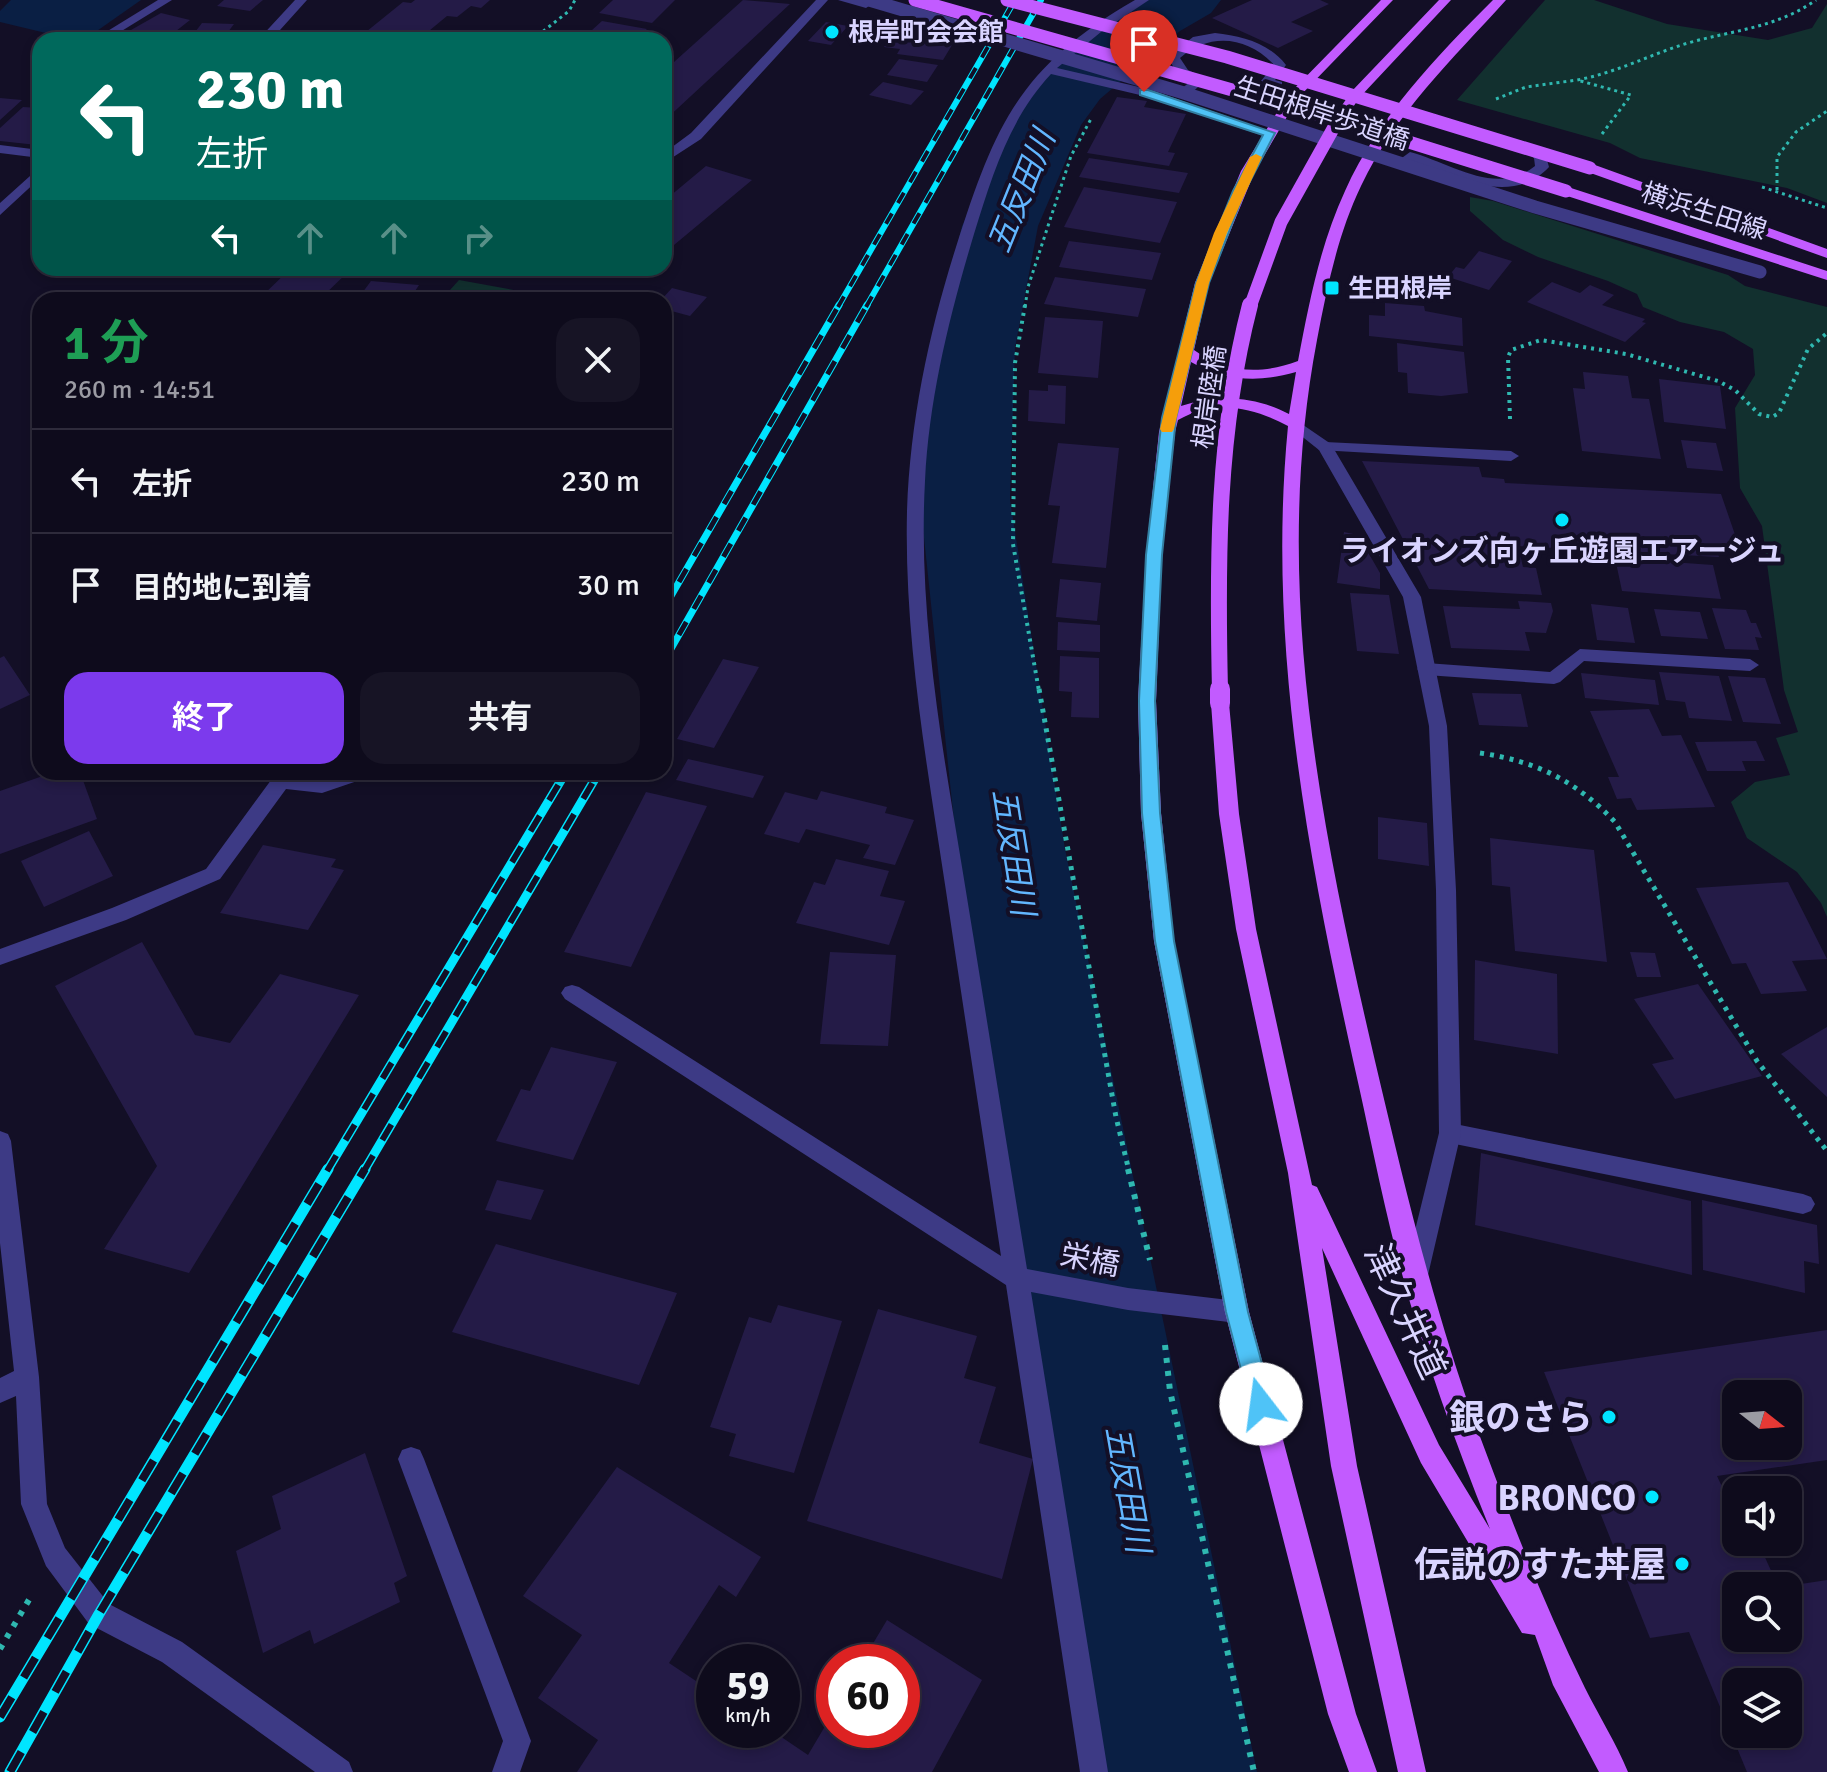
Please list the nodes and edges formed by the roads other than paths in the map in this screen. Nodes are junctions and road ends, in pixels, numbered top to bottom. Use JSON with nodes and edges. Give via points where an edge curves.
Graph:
{"nodes":[{"id":1,"x":166,"y":0,"type":"edge"},
{"id":2,"x":301,"y":0,"type":"edge"},
{"id":3,"x":822,"y":0,"type":"edge"},
{"id":4,"x":844,"y":0,"type":"edge"},
{"id":5,"x":915,"y":0,"type":"edge"},
{"id":6,"x":1007,"y":0,"type":"edge"},
{"id":7,"x":1143,"y":0,"type":"edge"},
{"id":8,"x":1387,"y":0,"type":"edge"},
{"id":9,"x":1445,"y":0,"type":"edge"},
{"id":10,"x":1500,"y":0,"type":"edge"},
{"id":11,"x":869,"y":2,"type":"edge"},
{"id":12,"x":112,"y":32,"type":"edge"},
{"id":13,"x":271,"y":32,"type":"edge"},
{"id":14,"x":1056,"y":72,"type":"junction"},
{"id":15,"x":1278,"y":85,"type":"dead end"},
{"id":16,"x":1184,"y":93,"type":"junction"},
{"id":17,"x":1355,"y":95,"type":"junction"},
{"id":18,"x":1421,"y":112,"type":"dead end"},
{"id":19,"x":1338,"y":120,"type":"junction"},
{"id":20,"x":1269,"y":133,"type":"junction"},
{"id":21,"x":0,"y":149,"type":"edge"},
{"id":22,"x":32,"y":153,"type":"edge"},
{"id":23,"x":672,"y":153,"type":"edge"},
{"id":24,"x":1402,"y":163,"type":"junction"},
{"id":25,"x":32,"y":179,"type":"edge"},
{"id":26,"x":0,"y":211,"type":"edge"},
{"id":27,"x":1827,"y":254,"type":"edge"},
{"id":28,"x":1760,"y":272,"type":"dead end"},
{"id":29,"x":1827,"y":276,"type":"edge"},
{"id":30,"x":1185,"y":351,"type":"junction"},
{"id":31,"x":1303,"y":364,"type":"junction"},
{"id":32,"x":1169,"y":418,"type":"junction"},
{"id":33,"x":1293,"y":423,"type":"junction"},
{"id":34,"x":1325,"y":447,"type":"junction"},
{"id":35,"x":1511,"y":456,"type":"road end"},
{"id":36,"x":1750,"y":665,"type":"dead end"},
{"id":37,"x":1426,"y":669,"type":"junction"},
{"id":38,"x":1220,"y":703,"type":"joint"},
{"id":39,"x":272,"y":780,"type":"edge"},
{"id":40,"x":290,"y":780,"type":"edge"},
{"id":41,"x":339,"y":780,"type":"edge"},
{"id":42,"x":0,"y":957,"type":"edge"},
{"id":43,"x":572,"y":993,"type":"dead end"},
{"id":44,"x":1450,"y":1133,"type":"junction"},
{"id":45,"x":0,"y":1141,"type":"edge"},
{"id":46,"x":1299,"y":1173,"type":"junction"},
{"id":47,"x":1803,"y":1204,"type":"dead end"},
{"id":48,"x":1015,"y":1278,"type":"junction"},
{"id":49,"x":1415,"y":1279,"type":"junction"},
{"id":50,"x":1237,"y":1312,"type":"junction"},
{"id":51,"x":27,"y":1377,"type":"junction"},
{"id":52,"x":0,"y":1391,"type":"edge"},
{"id":53,"x":411,"y":1459,"type":"dead end"},
{"id":54,"x":1569,"y":1684,"type":"junction"},
{"id":55,"x":339,"y":1772,"type":"edge"},
{"id":56,"x":506,"y":1772,"type":"edge"},
{"id":57,"x":1094,"y":1772,"type":"edge"},
{"id":58,"x":1363,"y":1772,"type":"edge"},
{"id":59,"x":1412,"y":1772,"type":"edge"},
{"id":60,"x":1614,"y":1772,"type":"edge"}],
"edges":[{"from":1,"to":12,"type":"street"},
{"from":2,"to":13,"type":"street"},
{"from":3,"to":23,"type":"street","via":[[696,136]]},
{"from":4,"to":11,"type":"street","name":"生田根岸歩道橋"},
{"from":5,"to":19,"type":"main road","bridge":true},
{"from":6,"to":17,"type":"main road","bridge":true},
{"from":7,"to":14,"type":"street","via":[[1088,36]]},
{"from":8,"to":20,"type":"main road","via":[[1293,96]]},
{"from":9,"to":17,"type":"main road","name":"根岸陸橋"},
{"from":10,"to":31,"type":"main road","via":[[1418,90],[1364,163],[1330,249]]},
{"from":11,"to":16,"type":"street","name":"生田根岸歩道橋","bridge":true},
{"from":14,"to":20,"type":"street","via":[[1107,82]]},
{"from":14,"to":48,"type":"street","via":[[1029,92],[994,150],[949,292],[916,479],[918,605],[930,727]]},
{"from":15,"to":16,"type":"street","bridge":true,"via":[[1267,81],[1280,65],[1272,52],[1207,37],[1191,42],[1174,57],[1186,75],[1201,79]]},
{"from":16,"to":24,"type":"street","name":"生田根岸歩道橋","bridge":true},
{"from":17,"to":19,"type":"main road","name":"根岸陸橋"},
{"from":17,"to":27,"type":"main road","name":"横浜生田線","bridge":true,"via":[[1590,168]]},
{"from":18,"to":24,"type":"street","bridge":true,"via":[[1526,145],[1540,156],[1542,167],[1532,178],[1514,184],[1493,183],[1410,156]]},
{"from":19,"to":29,"type":"main road","name":"横浜生田線","bridge":true},
{"from":19,"to":38,"type":"main road","name":"根岸陸橋","bridge":true,"via":[[1301,179],[1272,241],[1243,333],[1225,437],[1217,560]]},
{"from":20,"to":30,"type":"main road","via":[[1220,233]]},
{"from":21,"to":22,"type":"street"},
{"from":24,"to":28,"type":"street","name":"生田根岸歩道橋","bridge":true},
{"from":25,"to":26,"type":"street"},
{"from":30,"to":31,"type":"main road","via":[[1209,366],[1253,376],[1274,376]]},
{"from":30,"to":32,"type":"main road"},
{"from":31,"to":33,"type":"main road"},
{"from":32,"to":33,"type":"main road","via":[[1199,403],[1220,401],[1264,409]]},
{"from":32,"to":50,"type":"main road","via":[[1154,555],[1148,686],[1151,813],[1164,941]]},
{"from":33,"to":34,"type":"street"},
{"from":33,"to":49,"type":"main road","via":[[1289,566],[1313,822]]},
{"from":34,"to":35,"type":"street"},
{"from":34,"to":37,"type":"street","via":[[1412,597]]},
{"from":36,"to":37,"type":"street","via":[[1580,655],[1554,678]]},
{"from":37,"to":44,"type":"street","via":[[1438,726]]},
{"from":38,"to":46,"type":"main road","name":"津久井道","via":[[1246,929]]},
{"from":39,"to":42,"type":"street","via":[[213,874]]},
{"from":40,"to":41,"type":"street","via":[[322,786]]},
{"from":43,"to":48,"type":"street"},
{"from":44,"to":47,"type":"street"},
{"from":44,"to":49,"type":"street"},
{"from":45,"to":51,"type":"street"},
{"from":46,"to":54,"type":"main road","name":"津久井道","via":[[1430,1454]]},
{"from":46,"to":59,"type":"main road","name":"津久井道","via":[[1344,1466]]},
{"from":48,"to":50,"type":"street","name":"栄橋"},
{"from":48,"to":57,"type":"street"},
{"from":49,"to":54,"type":"main road","via":[[1475,1459]]},
{"from":50,"to":58,"type":"main road","via":[[1342,1714]]},
{"from":51,"to":52,"type":"street"},
{"from":51,"to":55,"type":"street","via":[[34,1504],[55,1557],[99,1614],[172,1652]]},
{"from":53,"to":56,"type":"street","via":[[517,1741]]},
{"from":54,"to":60,"type":"main road","name":"津久井道"}]}
